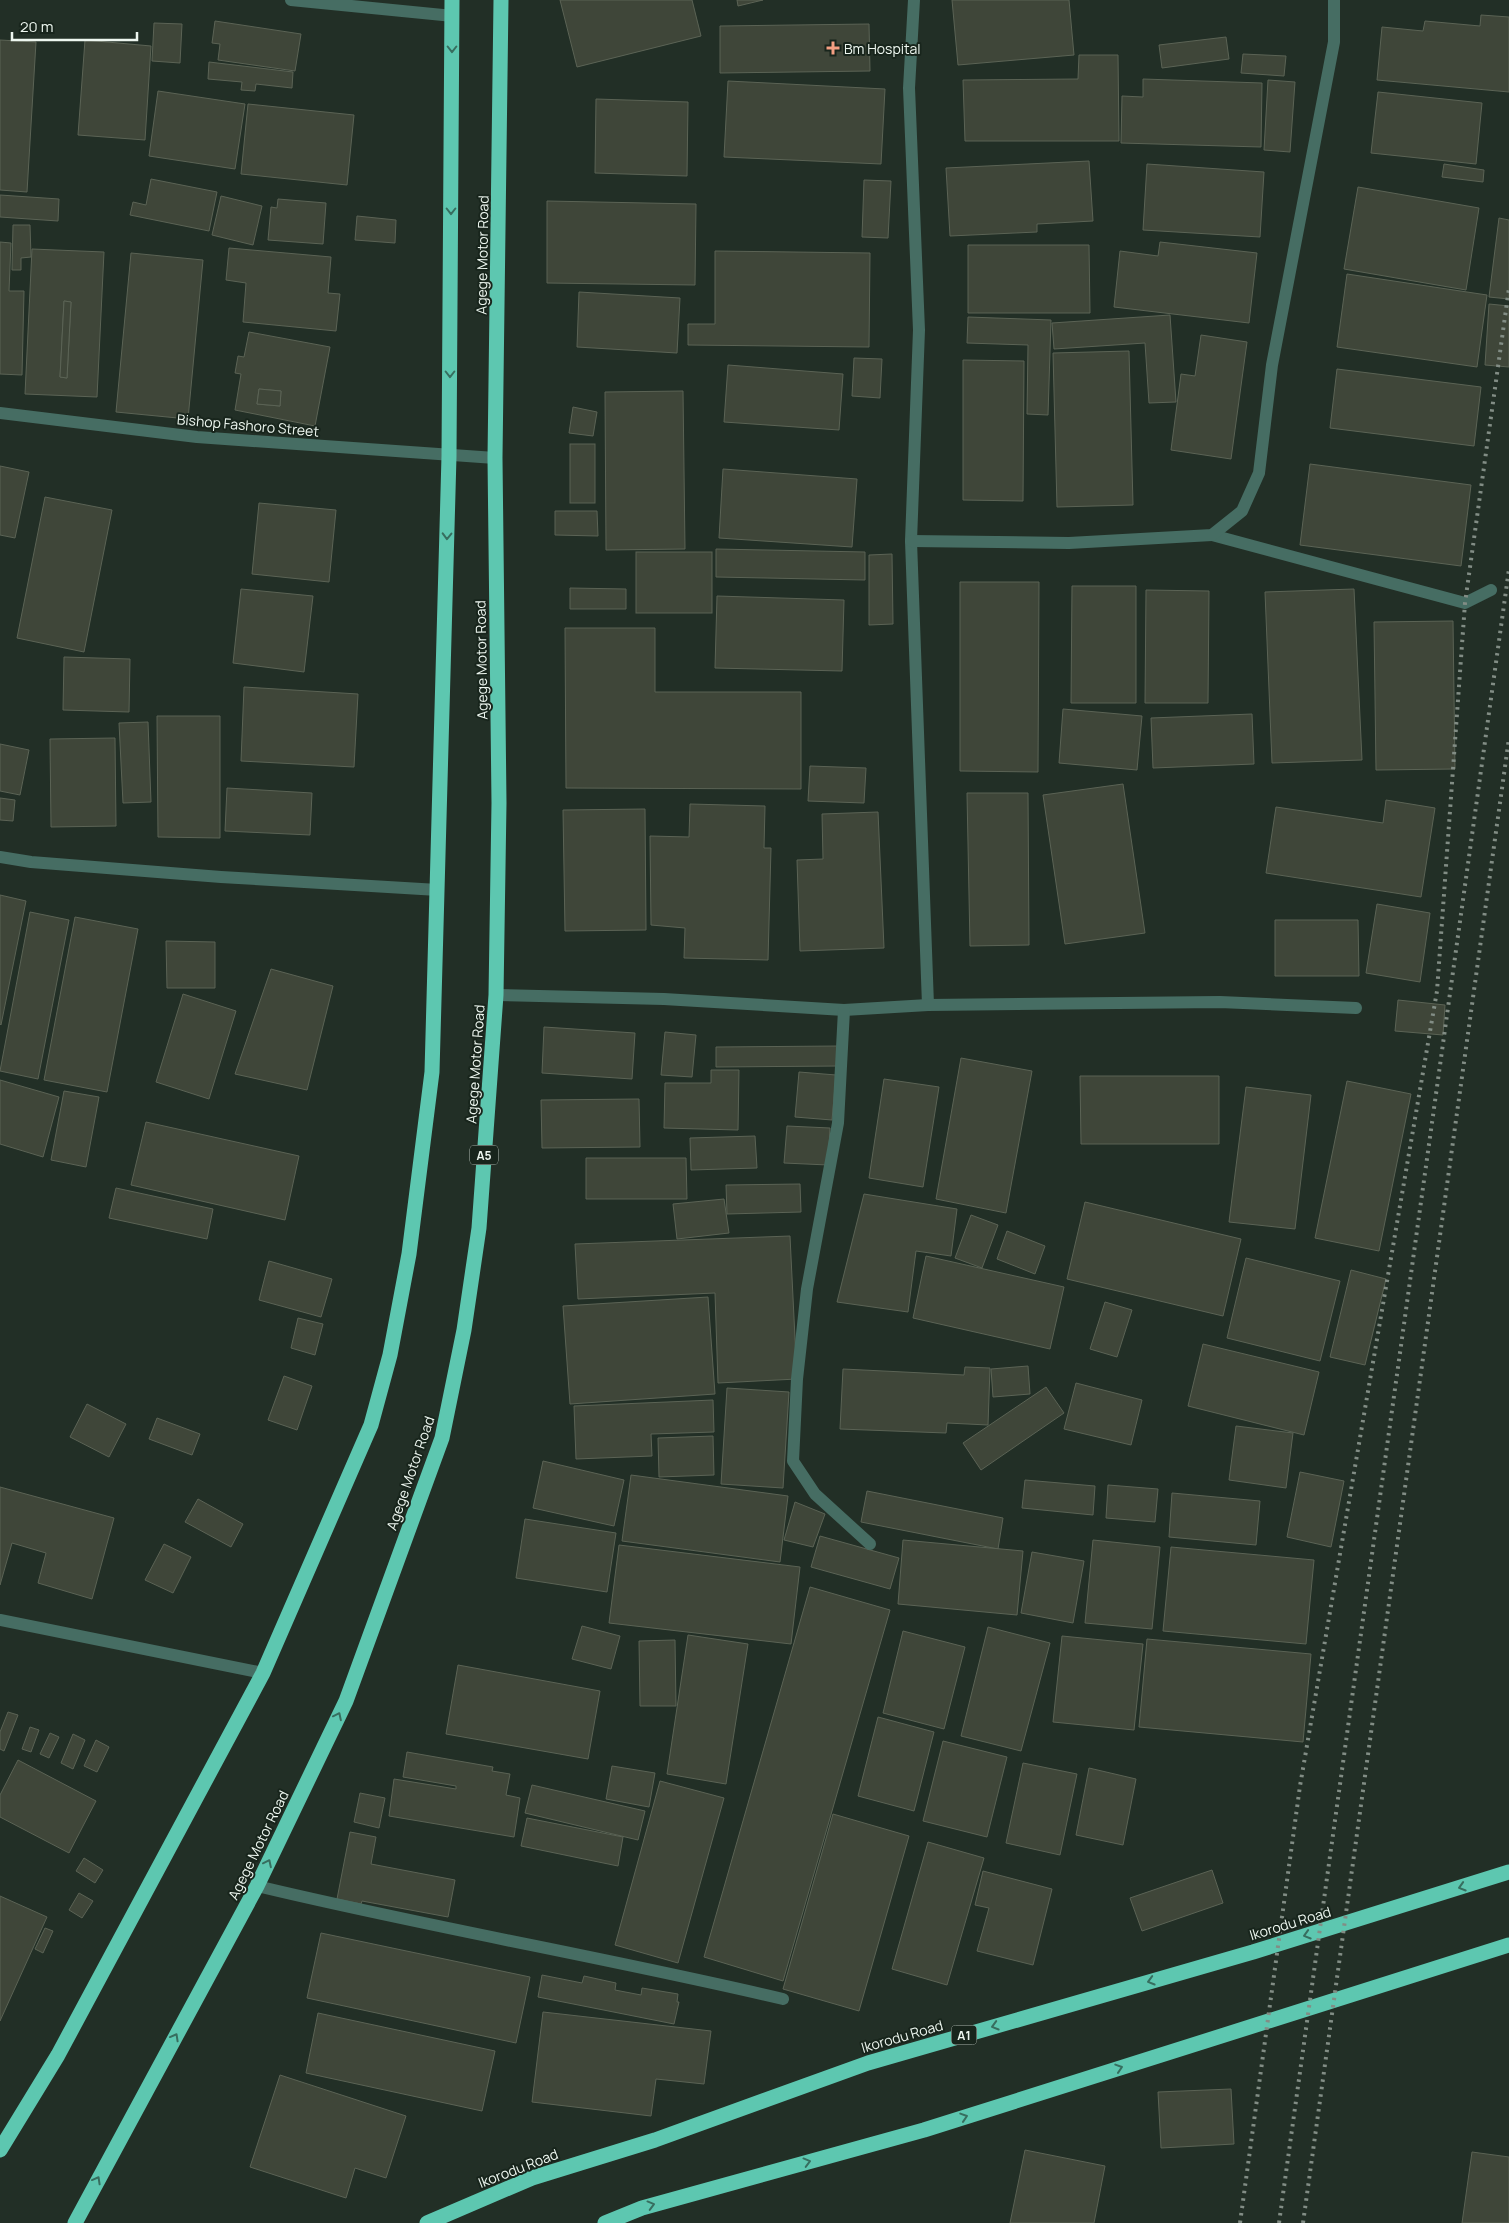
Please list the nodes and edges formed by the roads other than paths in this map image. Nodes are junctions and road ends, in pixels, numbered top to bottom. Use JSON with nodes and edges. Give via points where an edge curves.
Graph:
{"nodes":[{"id":1,"x":291,"y":0,"type":"edge"},
{"id":2,"x":452,"y":0,"type":"edge"},
{"id":3,"x":501,"y":0,"type":"edge"},
{"id":4,"x":914,"y":0,"type":"edge"},
{"id":5,"x":1334,"y":0,"type":"edge"},
{"id":6,"x":452,"y":16,"type":"junction"},
{"id":7,"x":0,"y":413,"type":"edge"},
{"id":8,"x":449,"y":456,"type":"junction"},
{"id":9,"x":495,"y":458,"type":"junction"},
{"id":10,"x":1212,"y":535,"type":"junction"},
{"id":11,"x":911,"y":541,"type":"junction"},
{"id":12,"x":1491,"y":590,"type":"dead end"},
{"id":13,"x":0,"y":857,"type":"edge"},
{"id":14,"x":438,"y":890,"type":"junction"},
{"id":15,"x":496,"y":995,"type":"junction"},
{"id":16,"x":928,"y":1005,"type":"junction"},
{"id":17,"x":1356,"y":1008,"type":"dead end"},
{"id":18,"x":844,"y":1010,"type":"junction"},
{"id":19,"x":870,"y":1544,"type":"dead end"},
{"id":20,"x":0,"y":1620,"type":"edge"},
{"id":21,"x":263,"y":1673,"type":"junction"},
{"id":22,"x":1509,"y":1872,"type":"edge"},
{"id":23,"x":257,"y":1886,"type":"junction"},
{"id":24,"x":1509,"y":1945,"type":"edge"},
{"id":25,"x":783,"y":1999,"type":"dead end"},
{"id":26,"x":0,"y":2150,"type":"edge"},
{"id":27,"x":75,"y":2223,"type":"edge"},
{"id":28,"x":427,"y":2223,"type":"edge"},
{"id":29,"x":605,"y":2223,"type":"edge"}],
"edges":[{"from":1,"to":6,"type":"street"},
{"from":2,"to":6,"type":"highway"},
{"from":3,"to":9,"type":"highway","name":"Agege Motor Road","number":"A5"},
{"from":4,"to":11,"type":"street","via":[[909,88],[919,330]]},
{"from":5,"to":10,"type":"street","via":[[1334,42],[1272,365],[1259,473],[1242,510]]},
{"from":6,"to":8,"type":"highway","one_way":true},
{"from":7,"to":8,"type":"street","name":"Bishop Fashoro Street","via":[[197,437]]},
{"from":8,"to":9,"type":"street","name":"Bishop Fashoro Street"},
{"from":8,"to":14,"type":"highway","one_way":true},
{"from":9,"to":15,"type":"highway","name":"Agege Motor Road","number":"A5","via":[[499,804]]},
{"from":10,"to":11,"type":"street","via":[[1069,543]]},
{"from":10,"to":12,"type":"street","via":[[1465,603]]},
{"from":11,"to":16,"type":"street"},
{"from":13,"to":14,"type":"street","via":[[221,877]]},
{"from":14,"to":21,"type":"highway","via":[[432,1072],[409,1254],[390,1355],[371,1425]]},
{"from":15,"to":18,"type":"street","via":[[664,999]]},
{"from":23,"to":15,"type":"highway","name":"Agege Motor Road","number":"A5","one_way":true,"via":[[346,1701],[442,1438],[464,1330],[479,1228]]},
{"from":16,"to":17,"type":"street","via":[[1220,1002]]},
{"from":16,"to":18,"type":"street"},
{"from":18,"to":19,"type":"street","via":[[838,1123],[807,1289],[797,1379],[793,1461],[815,1494]]},
{"from":20,"to":21,"type":"street"},
{"from":21,"to":26,"type":"highway","via":[[58,2055]]},
{"from":22,"to":28,"type":"highway","name":"Ikorodu Road","number":"A1","one_way":true,"via":[[1253,1952],[868,2063],[655,2140],[532,2178]]},
{"from":23,"to":25,"type":"street","via":[[674,1973]]},
{"from":27,"to":23,"type":"highway","name":"Agege Motor Road","number":"A5","one_way":true},
{"from":29,"to":24,"type":"highway","one_way":true,"via":[[642,2208],[924,2130]]}]}
